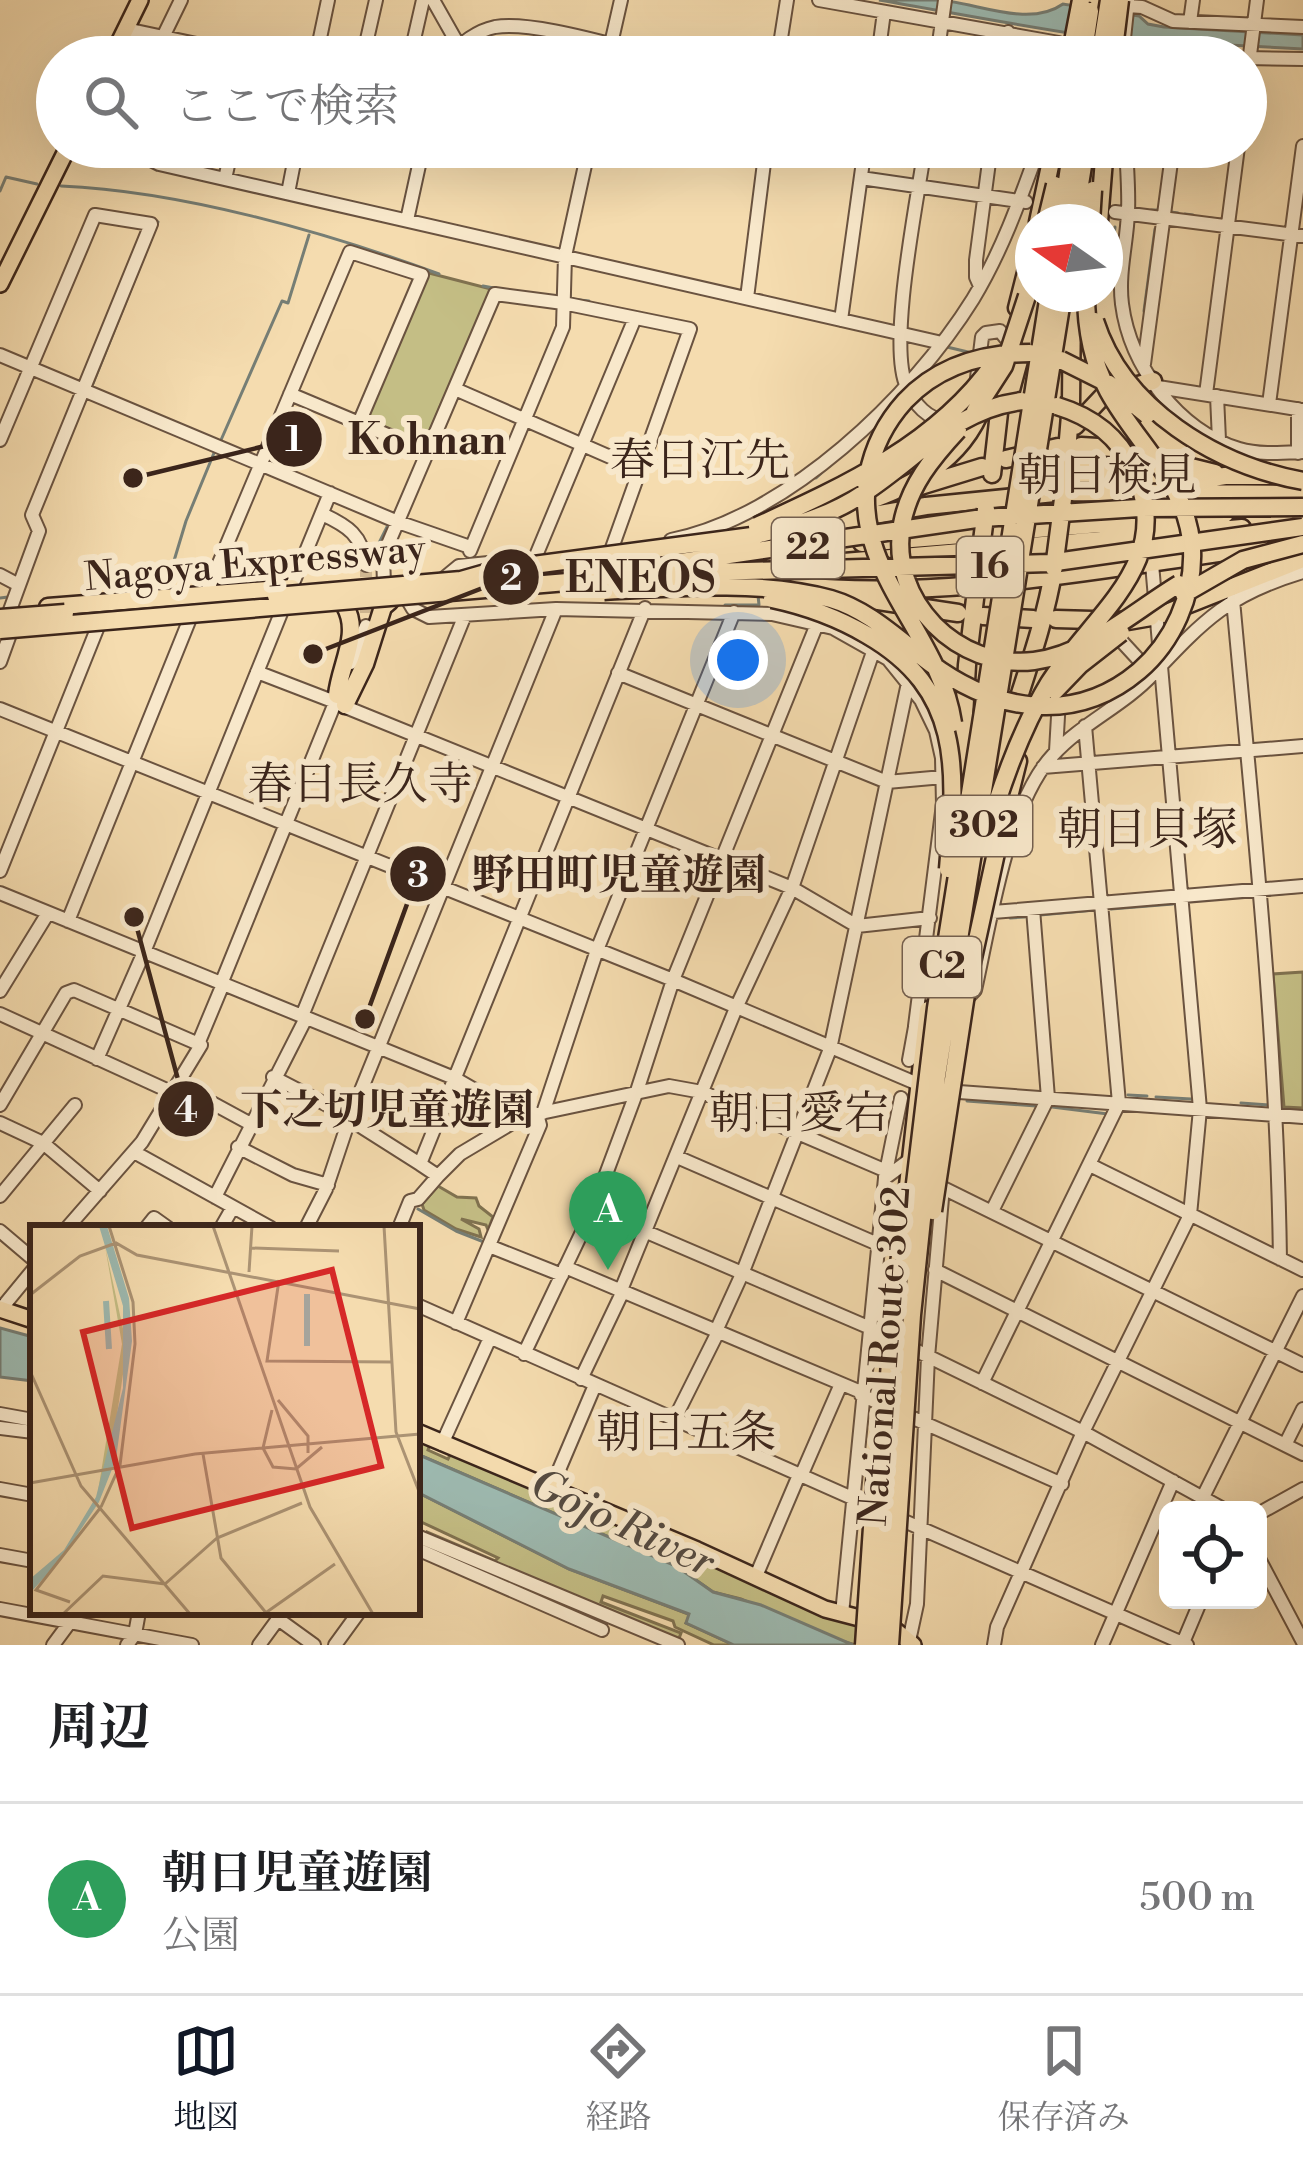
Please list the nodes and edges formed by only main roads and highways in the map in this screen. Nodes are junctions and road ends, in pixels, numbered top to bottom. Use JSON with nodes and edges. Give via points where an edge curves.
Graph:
{"nodes":[{"id":1,"x":140,"y":0,"type":"edge"},
{"id":2,"x":1102,"y":2,"type":"edge"},
{"id":3,"x":122,"y":36,"type":"edge"},
{"id":4,"x":1082,"y":36,"type":"edge"},
{"id":5,"x":1109,"y":36,"type":"edge"},
{"id":6,"x":58,"y":168,"type":"edge"},
{"id":7,"x":1060,"y":168,"type":"edge"},
{"id":8,"x":1069,"y":168,"type":"edge"},
{"id":9,"x":1088,"y":168,"type":"edge"},
{"id":10,"x":1070,"y":204,"type":"edge"},
{"id":11,"x":1072,"y":204,"type":"edge"},
{"id":12,"x":1076,"y":204,"type":"edge"},
{"id":13,"x":0,"y":284,"type":"edge"},
{"id":14,"x":1016,"y":312,"type":"edge"},
{"id":15,"x":1023,"y":312,"type":"edge"},
{"id":16,"x":1025,"y":312,"type":"edge"},
{"id":17,"x":1028,"y":312,"type":"edge"},
{"id":18,"x":1046,"y":312,"type":"edge"},
{"id":19,"x":1060,"y":312,"type":"edge"},
{"id":20,"x":1072,"y":312,"type":"edge"},
{"id":21,"x":1085,"y":312,"type":"edge"},
{"id":22,"x":1089,"y":312,"type":"edge"},
{"id":23,"x":1093,"y":312,"type":"edge"},
{"id":24,"x":1005,"y":362,"type":"junction"},
{"id":25,"x":1072,"y":374,"type":"junction"},
{"id":26,"x":1152,"y":378,"type":"road end"},
{"id":27,"x":1069,"y":447,"type":"junction"},
{"id":28,"x":1006,"y":459,"type":"dead end"},
{"id":29,"x":987,"y":471,"type":"junction"},
{"id":30,"x":1225,"y":476,"type":"junction"},
{"id":31,"x":1303,"y":479,"type":"edge"},
{"id":32,"x":1092,"y":491,"type":"junction"},
{"id":33,"x":1132,"y":491,"type":"junction"},
{"id":34,"x":893,"y":494,"type":"junction"},
{"id":35,"x":1303,"y":494,"type":"edge"},
{"id":36,"x":1064,"y":496,"type":"junction"},
{"id":37,"x":987,"y":503,"type":"junction"},
{"id":38,"x":1303,"y":506,"type":"edge"},
{"id":39,"x":743,"y":517,"type":"road end"},
{"id":40,"x":1303,"y":525,"type":"edge"},
{"id":41,"x":776,"y":532,"type":"junction"},
{"id":42,"x":732,"y":538,"type":"junction"},
{"id":43,"x":1303,"y":543,"type":"edge"},
{"id":44,"x":1209,"y":555,"type":"junction"},
{"id":45,"x":1303,"y":557,"type":"edge"},
{"id":46,"x":1243,"y":560,"type":"junction"},
{"id":47,"x":670,"y":561,"type":"junction"},
{"id":48,"x":1053,"y":572,"type":"junction"},
{"id":49,"x":977,"y":579,"type":"junction"},
{"id":50,"x":690,"y":582,"type":"junction"},
{"id":51,"x":453,"y":584,"type":"junction"},
{"id":52,"x":933,"y":586,"type":"junction"},
{"id":53,"x":803,"y":587,"type":"junction"},
{"id":54,"x":394,"y":594,"type":"junction"},
{"id":55,"x":345,"y":606,"type":"junction"},
{"id":56,"x":3,"y":613,"type":"edge"},
{"id":57,"x":958,"y":617,"type":"road end"},
{"id":58,"x":983,"y":619,"type":"dead end"},
{"id":59,"x":1044,"y":624,"type":"junction"},
{"id":60,"x":3,"y":635,"type":"edge"},
{"id":61,"x":967,"y":664,"type":"junction"},
{"id":62,"x":1028,"y":726,"type":"junction"},
{"id":63,"x":953,"y":800,"type":"junction"},
{"id":64,"x":946,"y":1010,"type":"junction"},
{"id":65,"x":1,"y":1309,"type":"edge"},
{"id":66,"x":30,"y":1319,"type":"edge"},
{"id":67,"x":905,"y":1414,"type":"junction"},
{"id":68,"x":420,"y":1433,"type":"edge"},
{"id":69,"x":903,"y":1644,"type":"edge"},
{"id":70,"x":871,"y":1645,"type":"edge"}],
"edges":[{"from":1,"to":3,"type":"main road"},
{"from":2,"to":4,"type":"highway","bridge":true},
{"from":2,"to":5,"type":"highway","bridge":true},
{"from":6,"to":13,"type":"main road"},
{"from":7,"to":10,"type":"highway"},
{"from":8,"to":11,"type":"highway","bridge":true},
{"from":9,"to":12,"type":"highway","bridge":true},
{"from":14,"to":24,"type":"highway"},
{"from":15,"to":42,"type":"highway","bridge":true,"via":[[996,360],[942,420],[845,486]]},
{"from":16,"to":46,"type":"highway","bridge":true,"via":[[992,387],[909,498],[900,554],[924,614],[967,649],[1035,661],[1078,647],[1179,584]]},
{"from":17,"to":29,"type":"highway","name":"National Route 302","number":"302"},
{"from":18,"to":64,"type":"highway","number":"C2","bridge":true},
{"from":19,"to":64,"type":"highway","number":"C2","bridge":true},
{"from":20,"to":25,"type":"highway","name":"National Route 302","number":"302"},
{"from":21,"to":25,"type":"highway"},
{"from":22,"to":50,"type":"highway","bridge":true,"via":[[1100,373],[1172,481],[1189,530],[1184,606],[1136,674],[1085,701],[1023,706],[962,684],[842,603]]},
{"from":23,"to":31,"type":"highway","bridge":true,"via":[[1108,354],[1155,409],[1229,458]]},
{"from":24,"to":29,"type":"highway"},
{"from":24,"to":34,"type":"highway","via":[[956,451]]},
{"from":25,"to":27,"type":"highway","name":"National Route 302","number":"302"},
{"from":26,"to":27,"type":"highway","via":[[1098,399]]},
{"from":27,"to":28,"type":"highway"},
{"from":27,"to":30,"type":"highway","via":[[1114,448]]},
{"from":27,"to":32,"type":"highway","via":[[1077,482]]},
{"from":27,"to":36,"type":"highway","name":"National Route 302","number":"302"},
{"from":29,"to":34,"type":"highway"},
{"from":29,"to":37,"type":"highway","name":"National Route 302","number":"302"},
{"from":30,"to":31,"type":"highway"},
{"from":30,"to":33,"type":"highway"},
{"from":31,"to":63,"type":"highway","bridge":true,"via":[[1243,475],[1209,461],[1109,384],[1046,356],[983,356],[918,388],[881,436],[865,509],[877,561],[944,681],[955,743]]},
{"from":32,"to":33,"type":"highway","number":"22"},
{"from":32,"to":36,"type":"highway","number":"22"},
{"from":33,"to":35,"type":"highway","number":"22"},
{"from":34,"to":41,"type":"highway"},
{"from":36,"to":37,"type":"highway","number":"22"},
{"from":36,"to":48,"type":"highway","name":"National Route 302","number":"302","bridge":true},
{"from":37,"to":41,"type":"highway","number":"22"},
{"from":37,"to":49,"type":"highway","name":"National Route 302","number":"302","bridge":true},
{"from":38,"to":47,"type":"highway","number":"22"},
{"from":38,"to":51,"type":"highway","name":"Nagoya Expressway","number":"16","bridge":true,"via":[[983,518],[681,562]]},
{"from":39,"to":41,"type":"highway"},
{"from":40,"to":50,"type":"highway","number":"22"},
{"from":40,"to":51,"type":"highway","name":"Nagoya Expressway","number":"16","bridge":true,"via":[[1013,566]]},
{"from":41,"to":47,"type":"highway","number":"22"},
{"from":42,"to":51,"type":"highway","bridge":true,"via":[[496,570]]},
{"from":42,"to":62,"type":"highway","bridge":true,"via":[[847,503],[950,425],[998,404],[1037,402],[1093,422],[1136,475],[1143,544],[1126,586],[1049,684]]},
{"from":43,"to":44,"type":"highway","number":"22"},
{"from":43,"to":46,"type":"highway","bridge":true},
{"from":44,"to":45,"type":"highway"},
{"from":44,"to":48,"type":"highway","number":"22"},
{"from":45,"to":59,"type":"highway","via":[[1157,616]]},
{"from":46,"to":62,"type":"highway","bridge":true,"via":[[1096,652]]},
{"from":47,"to":51,"type":"highway","number":"22"},
{"from":48,"to":49,"type":"highway","number":"22"},
{"from":48,"to":59,"type":"highway","name":"National Route 302","number":"302"},
{"from":49,"to":52,"type":"highway","number":"22"},
{"from":49,"to":61,"type":"highway","name":"National Route 302","number":"302"},
{"from":50,"to":51,"type":"highway","bridge":true,"via":[[480,597]]},
{"from":50,"to":53,"type":"highway","number":"22"},
{"from":50,"to":54,"type":"highway","number":"22"},
{"from":50,"to":63,"type":"highway","bridge":true,"via":[[794,604],[894,651],[937,702]]},
{"from":51,"to":54,"type":"highway","number":"22"},
{"from":51,"to":56,"type":"highway","name":"Nagoya Expressway","number":"16","bridge":true},
{"from":51,"to":60,"type":"highway","name":"Nagoya Expressway","number":"16","bridge":true},
{"from":52,"to":53,"type":"highway","number":"22"},
{"from":52,"to":61,"type":"highway","via":[[961,598]]},
{"from":53,"to":57,"type":"highway"},
{"from":54,"to":55,"type":"highway","number":"22"},
{"from":54,"to":55,"type":"highway","via":[[338,704],[352,637]]},
{"from":54,"to":56,"type":"highway","number":"22","via":[[290,588]]},
{"from":55,"to":60,"type":"highway","number":"22"},
{"from":58,"to":59,"type":"highway"},
{"from":59,"to":64,"type":"highway","name":"National Route 302","number":"302","via":[[990,797]]},
{"from":59,"to":67,"type":"highway","bridge":true,"via":[[950,1088]]},
{"from":61,"to":70,"type":"highway","name":"National Route 302","number":"302","bridge":true,"via":[[963,766],[919,1032],[890,1317]]},
{"from":62,"to":64,"type":"highway","bridge":true,"via":[[988,831]]},
{"from":63,"to":64,"type":"highway","bridge":true},
{"from":64,"to":67,"type":"highway","number":"C2","bridge":true},
{"from":64,"to":69,"type":"highway","name":"National Route 302","number":"302","bridge":true,"via":[[919,1318]]},
{"from":64,"to":70,"type":"highway","number":"C2","bridge":true,"via":[[908,1232]]},
{"from":65,"to":66,"type":"main road"},
{"from":67,"to":69,"type":"highway","number":"C2","bridge":true},
{"from":68,"to":69,"type":"main road","via":[[842,1614],[890,1625]]}]}
